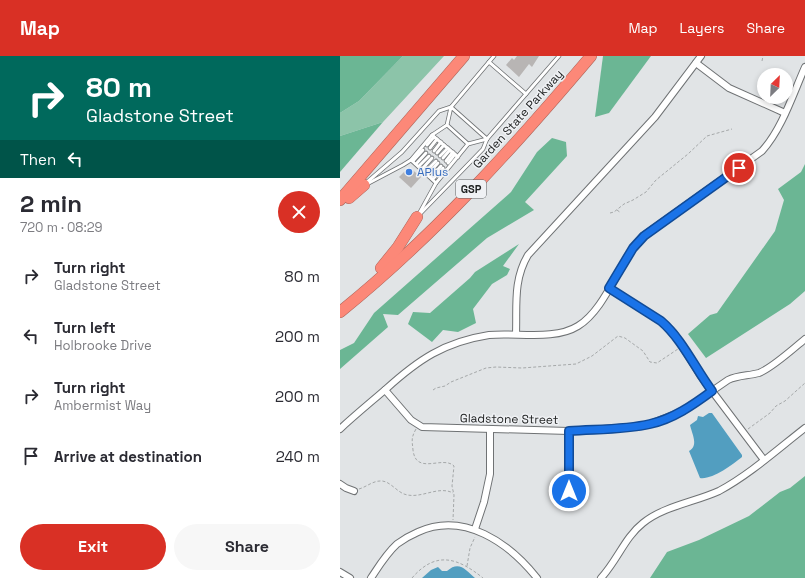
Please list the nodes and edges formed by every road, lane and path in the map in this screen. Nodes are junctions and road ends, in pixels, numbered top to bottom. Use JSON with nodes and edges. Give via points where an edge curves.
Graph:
{"nodes":[{"id":1,"x":464,"y":56,"type":"edge"},
{"id":2,"x":494,"y":56,"type":"edge"},
{"id":3,"x":559,"y":56,"type":"edge"},
{"id":4,"x":591,"y":56,"type":"edge"},
{"id":5,"x":701,"y":56,"type":"edge"},
{"id":6,"x":763,"y":56,"type":"edge"},
{"id":7,"x":762,"y":61,"type":"dead end"},
{"id":8,"x":489,"y":62,"type":"junction"},
{"id":9,"x":696,"y":63,"type":"junction"},
{"id":10,"x":805,"y":67,"type":"edge"},
{"id":11,"x":526,"y":94,"type":"junction"},
{"id":12,"x":451,"y":107,"type":"junction"},
{"id":13,"x":785,"y":113,"type":"junction"},
{"id":14,"x":447,"y":125,"type":"junction"},
{"id":15,"x":732,"y":128,"type":"dead end"},
{"id":16,"x":435,"y":137,"type":"junction"},
{"id":17,"x":488,"y":139,"type":"junction"},
{"id":18,"x":442,"y":143,"type":"junction"},
{"id":19,"x":468,"y":144,"type":"junction"},
{"id":20,"x":429,"y":146,"type":"dead end"},
{"id":21,"x":424,"y":151,"type":"dead end"},
{"id":22,"x":435,"y":152,"type":"dead end"},
{"id":23,"x":453,"y":152,"type":"junction"},
{"id":24,"x":431,"y":157,"type":"dead end"},
{"id":25,"x":413,"y":161,"type":"junction"},
{"id":26,"x":426,"y":173,"type":"junction"},
{"id":27,"x":436,"y":183,"type":"junction"},
{"id":28,"x":364,"y":185,"type":"junction"},
{"id":29,"x":340,"y":200,"type":"edge"},
{"id":30,"x":340,"y":206,"type":"edge"},
{"id":31,"x":617,"y":210,"type":"junction"},
{"id":32,"x":621,"y":213,"type":"dead end"},
{"id":33,"x":610,"y":214,"type":"dead end"},
{"id":34,"x":417,"y":217,"type":"junction"},
{"id":35,"x":609,"y":288,"type":"junction"},
{"id":36,"x":340,"y":311,"type":"edge"},
{"id":37,"x":516,"y":334,"type":"junction"},
{"id":38,"x":805,"y":339,"type":"edge"},
{"id":39,"x":682,"y":346,"type":"junction"},
{"id":40,"x":805,"y":383,"type":"edge"},
{"id":41,"x":385,"y":390,"type":"junction"},
{"id":42,"x":434,"y":390,"type":"dead end"},
{"id":43,"x":712,"y":391,"type":"junction"},
{"id":44,"x":418,"y":425,"type":"junction"},
{"id":45,"x":805,"y":428,"type":"edge"},
{"id":46,"x":340,"y":429,"type":"edge"},
{"id":47,"x":490,"y":429,"type":"junction"},
{"id":48,"x":569,"y":431,"type":"junction"},
{"id":49,"x":743,"y":432,"type":"junction"},
{"id":50,"x":764,"y":460,"type":"junction"},
{"id":51,"x":340,"y":484,"type":"edge"},
{"id":52,"x":354,"y":490,"type":"joint"},
{"id":53,"x":569,"y":491,"type":"dead end"},
{"id":54,"x":454,"y":493,"type":"junction"},
{"id":55,"x":452,"y":525,"type":"junction"},
{"id":56,"x":476,"y":530,"type":"junction"},
{"id":57,"x":468,"y":566,"type":"junction"},
{"id":58,"x":340,"y":572,"type":"edge"},
{"id":59,"x":350,"y":578,"type":"edge"},
{"id":60,"x":371,"y":578,"type":"edge"},
{"id":61,"x":412,"y":578,"type":"edge"},
{"id":62,"x":483,"y":578,"type":"edge"},
{"id":63,"x":537,"y":578,"type":"edge"},
{"id":64,"x":601,"y":578,"type":"edge"}],
"edges":[{"from":1,"to":29,"type":"highway"},
{"from":2,"to":8,"type":"lane"},
{"from":3,"to":11,"type":"lane"},
{"from":4,"to":36,"type":"highway","name":"Garden State Parkway","number":"GSP","via":[[452,209],[362,294]]},
{"from":5,"to":9,"type":"street"},
{"from":6,"to":7,"type":"path"},
{"from":8,"to":11,"type":"lane"},
{"from":8,"to":12,"type":"lane"},
{"from":9,"to":13,"type":"street","via":[[729,88]]},
{"from":9,"to":37,"type":"street","via":[[655,117],[528,255],[518,278]]},
{"from":10,"to":13,"type":"street"},
{"from":11,"to":17,"type":"lane"},
{"from":12,"to":14,"type":"lane"},
{"from":12,"to":17,"type":"lane"},
{"from":12,"to":28,"type":"lane","via":[[439,111],[402,152]]},
{"from":13,"to":35,"type":"street","via":[[762,151],[644,236],[633,248]]},
{"from":14,"to":16,"type":"lane"},
{"from":14,"to":19,"type":"lane"},
{"from":15,"to":31,"type":"path","via":[[707,136],[656,180],[646,192]]},
{"from":16,"to":18,"type":"lane"},
{"from":16,"to":20,"type":"lane"},
{"from":16,"to":25,"type":"lane"},
{"from":17,"to":19,"type":"lane"},
{"from":17,"to":34,"type":"lane","via":[[483,149]]},
{"from":18,"to":22,"type":"lane"},
{"from":18,"to":23,"type":"lane"},
{"from":19,"to":23,"type":"lane"},
{"from":21,"to":25,"type":"lane"},
{"from":23,"to":23,"type":"lane","via":[[444,160]]},
{"from":23,"to":27,"type":"lane"},
{"from":24,"to":26,"type":"lane"},
{"from":25,"to":26,"type":"lane"},
{"from":25,"to":28,"type":"lane"},
{"from":26,"to":26,"type":"lane","via":[[440,165]]},
{"from":26,"to":27,"type":"lane"},
{"from":27,"to":34,"type":"lane"},
{"from":28,"to":30,"type":"highway"},
{"from":31,"to":32,"type":"path"},
{"from":31,"to":33,"type":"path"},
{"from":34,"to":36,"type":"highway","via":[[390,258]]},
{"from":35,"to":37,"type":"street","via":[[594,311],[578,326],[558,333]]},
{"from":35,"to":39,"type":"street","via":[[661,321],[674,333]]},
{"from":37,"to":41,"type":"street","via":[[472,338],[440,350],[416,363]]},
{"from":38,"to":43,"type":"street","name":"Gladstone Street","via":[[768,368],[759,373],[736,376]]},
{"from":39,"to":42,"type":"path","via":[[654,364],[643,351],[618,336],[592,356],[576,364],[486,368]]},
{"from":39,"to":43,"type":"street"},
{"from":40,"to":49,"type":"path"},
{"from":41,"to":44,"type":"street"},
{"from":41,"to":46,"type":"street"},
{"from":43,"to":48,"type":"street","name":"Gladstone Street","via":[[683,411],[650,424]]},
{"from":43,"to":49,"type":"street"},
{"from":44,"to":47,"type":"street","name":"Gladstone Street","via":[[430,428]]},
{"from":44,"to":54,"type":"path","via":[[411,438],[415,457],[422,463],[453,464]]},
{"from":45,"to":50,"type":"street"},
{"from":47,"to":48,"type":"street","name":"Gladstone Street"},
{"from":47,"to":56,"type":"street","via":[[490,474]]},
{"from":48,"to":53,"type":"street"},
{"from":49,"to":50,"type":"street"},
{"from":50,"to":64,"type":"street","via":[[732,484],[644,522],[633,533]]},
{"from":51,"to":52,"type":"street"},
{"from":52,"to":54,"type":"path","via":[[382,480],[405,494],[417,495],[436,491]]},
{"from":54,"to":55,"type":"path"},
{"from":55,"to":56,"type":"street"},
{"from":55,"to":60,"type":"street","via":[[432,527],[410,536],[391,550]]},
{"from":56,"to":57,"type":"path"},
{"from":56,"to":63,"type":"street","via":[[501,544]]},
{"from":57,"to":61,"type":"path","via":[[452,560],[438,560],[421,569]]},
{"from":57,"to":62,"type":"path"},
{"from":58,"to":59,"type":"street"}]}
